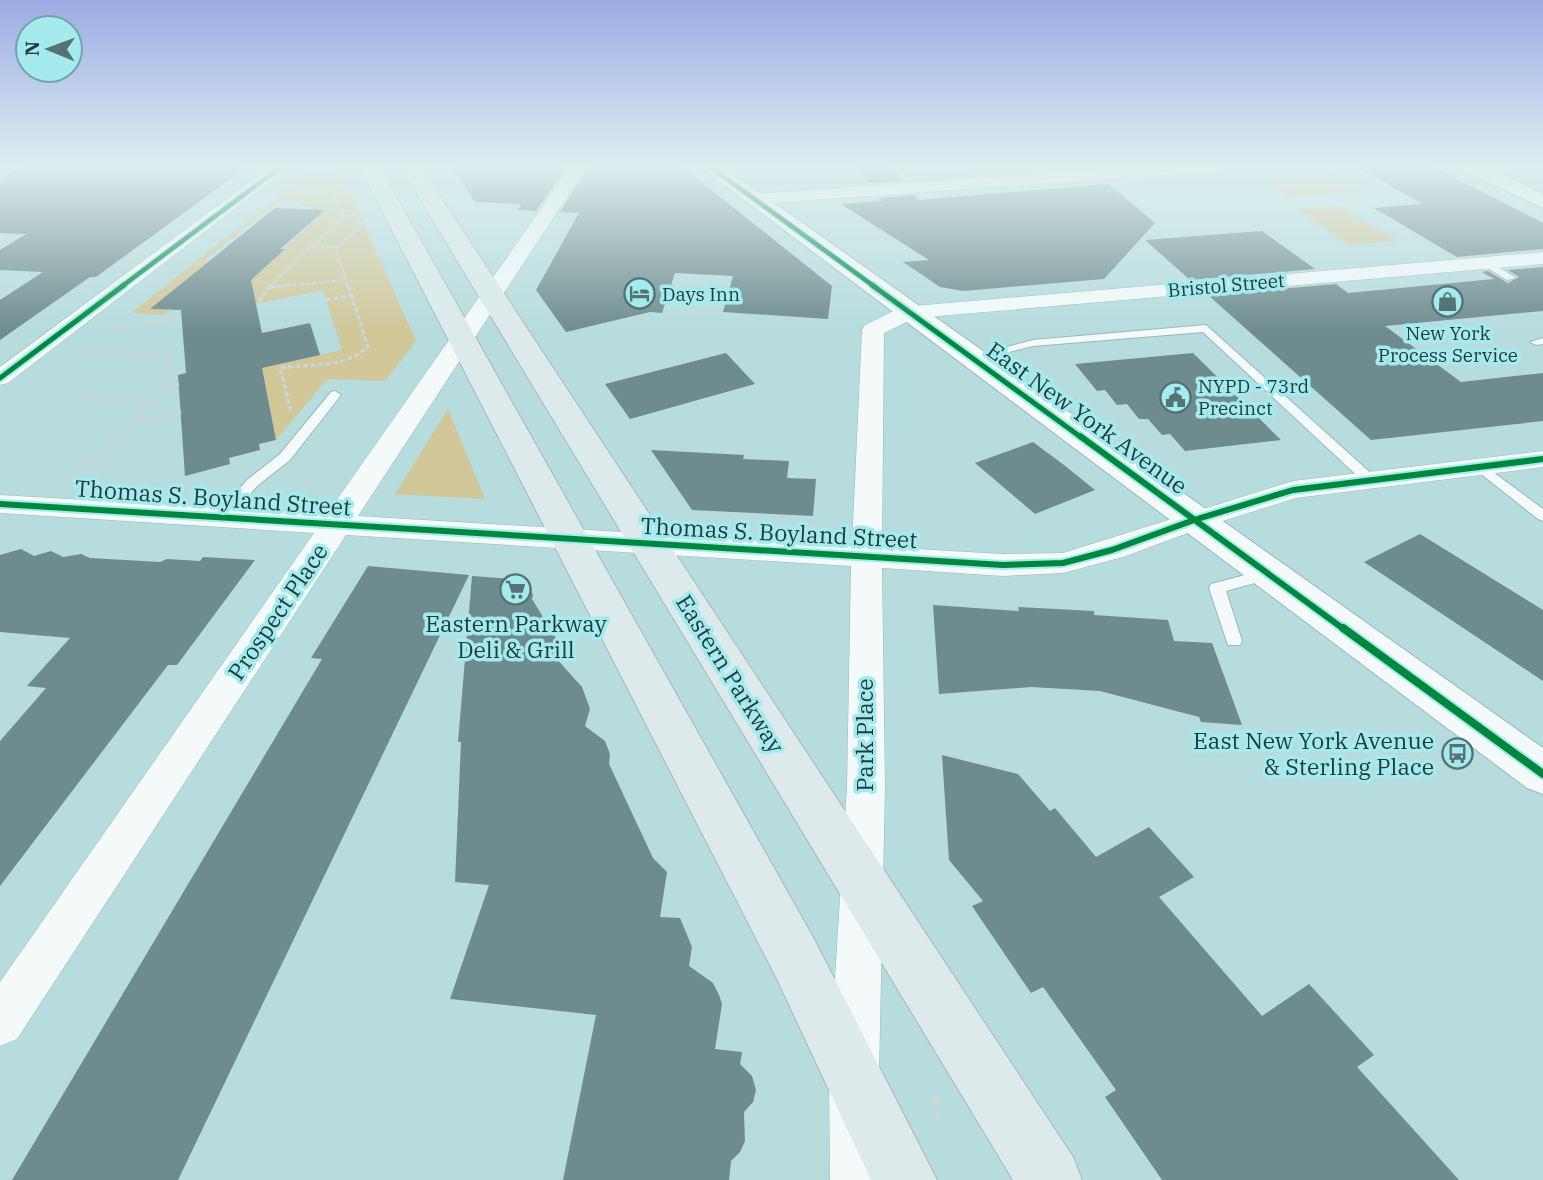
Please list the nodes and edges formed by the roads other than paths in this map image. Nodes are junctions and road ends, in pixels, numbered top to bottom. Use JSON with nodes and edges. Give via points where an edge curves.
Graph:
{"nodes":[{"id":1,"x":209,"y":221,"type":"edge"},
{"id":2,"x":398,"y":221,"type":"edge"},
{"id":3,"x":445,"y":221,"type":"edge"},
{"id":4,"x":541,"y":221,"type":"edge"},
{"id":5,"x":784,"y":221,"type":"edge"},
{"id":6,"x":1543,"y":258,"type":"edge"},
{"id":7,"x":1486,"y":262,"type":"junction"},
{"id":8,"x":1511,"y":278,"type":"dead end"},
{"id":9,"x":491,"y":295,"type":"junction"},
{"id":10,"x":910,"y":312,"type":"junction"},
{"id":11,"x":461,"y":339,"type":"junction"},
{"id":12,"x":972,"y":358,"type":"junction"},
{"id":13,"x":0,"y":378,"type":"edge"},
{"id":14,"x":335,"y":395,"type":"dead end"},
{"id":15,"x":1543,"y":459,"type":"edge"},
{"id":16,"x":1481,"y":467,"type":"junction"},
{"id":17,"x":1370,"y":480,"type":"junction"},
{"id":18,"x":0,"y":504,"type":"edge"},
{"id":19,"x":1543,"y":516,"type":"edge"},
{"id":20,"x":222,"y":518,"type":"junction"},
{"id":21,"x":1194,"y":520,"type":"junction"},
{"id":22,"x":337,"y":525,"type":"junction"},
{"id":23,"x":571,"y":539,"type":"junction"},
{"id":24,"x":648,"y":544,"type":"junction"},
{"id":25,"x":868,"y":557,"type":"junction"},
{"id":26,"x":1268,"y":574,"type":"junction"},
{"id":27,"x":1234,"y":641,"type":"dead end"},
{"id":28,"x":1543,"y":774,"type":"edge"},
{"id":29,"x":860,"y":881,"type":"junction"},
{"id":30,"x":0,"y":1022,"type":"edge"},
{"id":31,"x":854,"y":1074,"type":"junction"},
{"id":32,"x":856,"y":1180,"type":"edge"},
{"id":33,"x":905,"y":1180,"type":"edge"},
{"id":34,"x":1050,"y":1180,"type":"edge"}],
"edges":[{"from":1,"to":13,"type":"street"},
{"from":2,"to":11,"type":"main road"},
{"from":3,"to":9,"type":"main road","name":"Eastern Parkway"},
{"from":4,"to":9,"type":"street","name":"Prospect Place"},
{"from":5,"to":10,"type":"main road","name":"East New York Avenue"},
{"from":6,"to":7,"type":"street","name":"Bristol Street"},
{"from":7,"to":8,"type":"lane"},
{"from":7,"to":10,"type":"street","name":"Bristol Street"},
{"from":9,"to":11,"type":"street","name":"Prospect Place"},
{"from":9,"to":24,"type":"main road","name":"Eastern Parkway"},
{"from":10,"to":12,"type":"main road","name":"East New York Avenue"},
{"from":10,"to":25,"type":"street","name":"Park Place","via":[[873,330]]},
{"from":11,"to":22,"type":"street","name":"Prospect Place"},
{"from":11,"to":23,"type":"main road"},
{"from":12,"to":17,"type":"lane","via":[[1033,343],[1206,328]]},
{"from":12,"to":21,"type":"main road","name":"East New York Avenue"},
{"from":14,"to":20,"type":"lane","via":[[285,457],[252,483]]},
{"from":15,"to":16,"type":"street","name":"Thomas S. Boyland Street"},
{"from":16,"to":17,"type":"street","name":"Thomas S. Boyland Street"},
{"from":16,"to":19,"type":"lane"},
{"from":17,"to":21,"type":"street","name":"Thomas S. Boyland Street","via":[[1293,490]]},
{"from":18,"to":20,"type":"street","name":"Thomas S. Boyland Street"},
{"from":20,"to":22,"type":"street","name":"Thomas S. Boyland Street"},
{"from":21,"to":25,"type":"street","name":"Thomas S. Boyland Street","via":[[1112,550],[1063,562],[1003,565]]},
{"from":21,"to":26,"type":"main road","name":"East New York Avenue"},
{"from":22,"to":23,"type":"street","name":"Thomas S. Boyland Street"},
{"from":22,"to":30,"type":"street","name":"Prospect Place"},
{"from":23,"to":24,"type":"street","name":"Thomas S. Boyland Street"},
{"from":23,"to":31,"type":"main road"},
{"from":24,"to":25,"type":"street","name":"Thomas S. Boyland Street"},
{"from":24,"to":29,"type":"main road","name":"Eastern Parkway"},
{"from":25,"to":29,"type":"street","name":"Park Place","via":[[866,786]]},
{"from":26,"to":27,"type":"lane","via":[[1217,588]]},
{"from":26,"to":28,"type":"main road","name":"East New York Avenue"},
{"from":29,"to":31,"type":"street","name":"Park Place"},
{"from":29,"to":34,"type":"main road","name":"Eastern Parkway"},
{"from":31,"to":32,"type":"street","name":"Park Place"},
{"from":31,"to":33,"type":"main road"}]}
